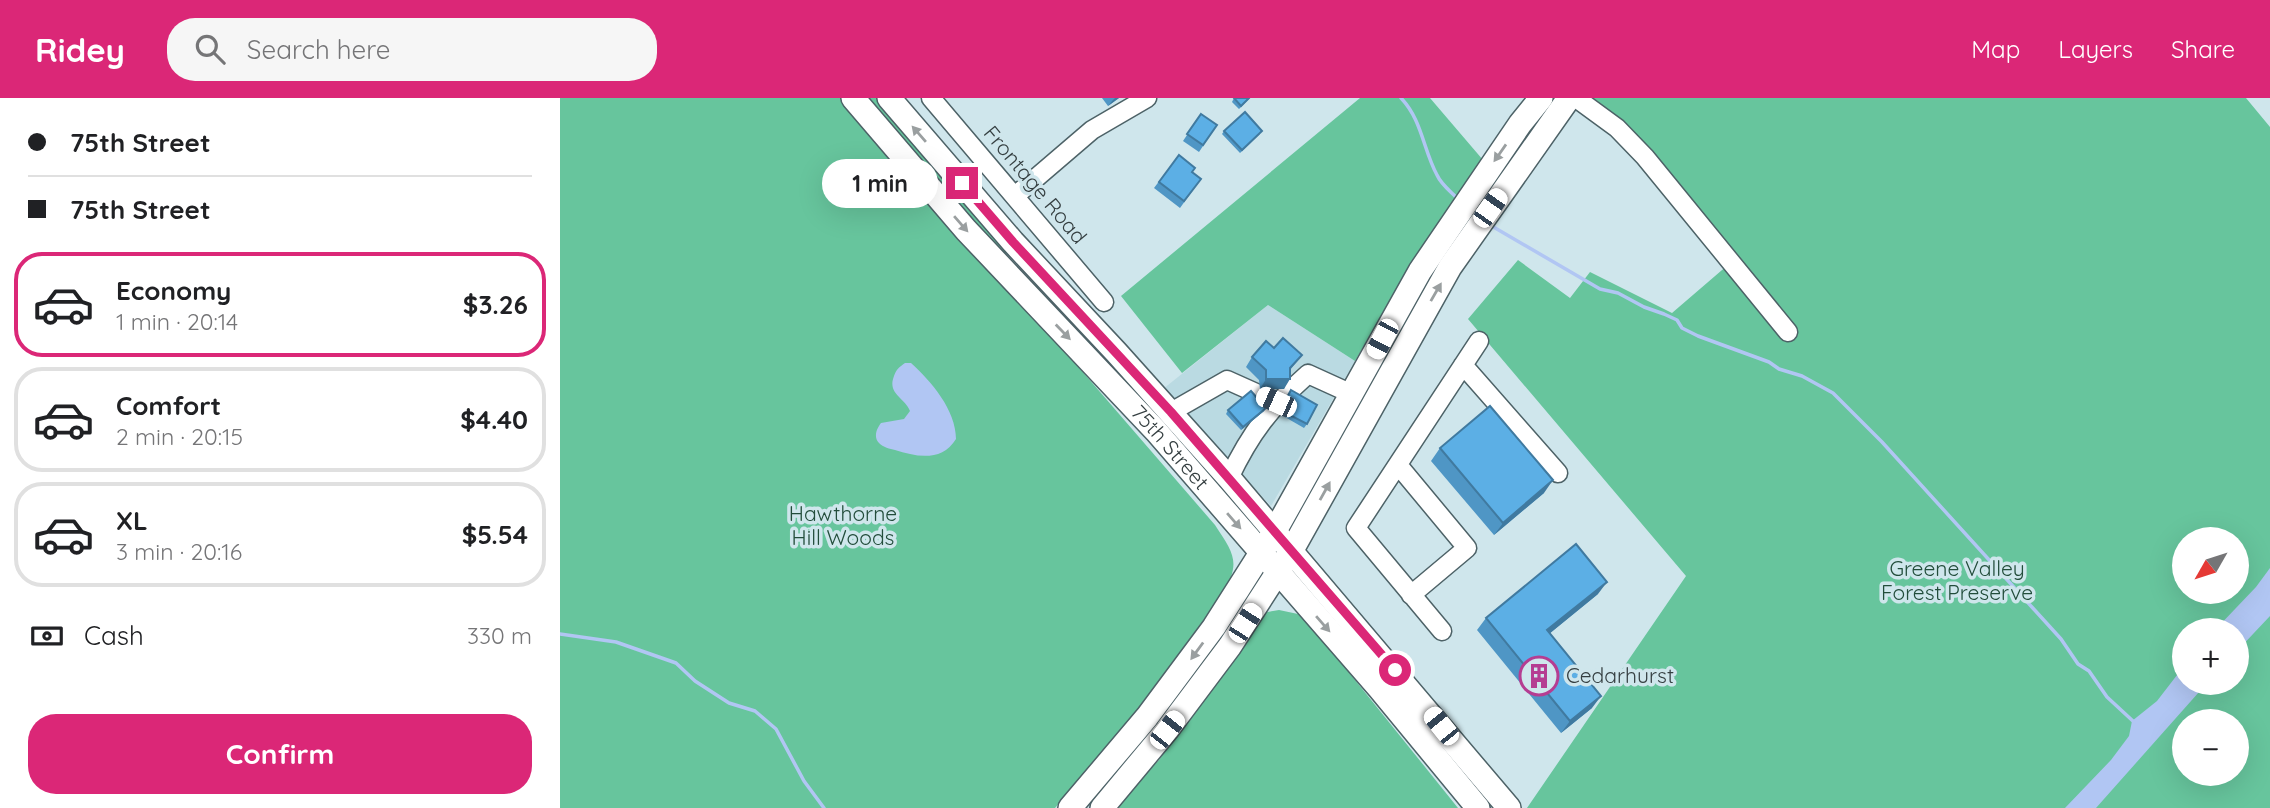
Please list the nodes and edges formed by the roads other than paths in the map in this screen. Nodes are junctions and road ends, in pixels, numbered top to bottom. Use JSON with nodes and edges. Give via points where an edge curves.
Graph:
{"nodes":[{"id":1,"x":853,"y":98,"type":"edge"},
{"id":2,"x":889,"y":98,"type":"edge"},
{"id":3,"x":931,"y":98,"type":"edge"},
{"id":4,"x":1147,"y":98,"type":"edge"},
{"id":5,"x":1541,"y":98,"type":"edge"},
{"id":6,"x":1569,"y":98,"type":"edge"},
{"id":7,"x":1576,"y":98,"type":"edge"},
{"id":8,"x":1015,"y":196,"type":"junction"},
{"id":9,"x":1104,"y":302,"type":"dead end"},
{"id":10,"x":1788,"y":332,"type":"dead end"},
{"id":11,"x":1479,"y":341,"type":"dead end"},
{"id":12,"x":1464,"y":365,"type":"junction"},
{"id":13,"x":1352,"y":394,"type":"junction"},
{"id":14,"x":1276,"y":402,"type":"junction"},
{"id":15,"x":1171,"y":412,"type":"junction"},
{"id":16,"x":1398,"y":465,"type":"junction"},
{"id":17,"x":1558,"y":473,"type":"dead end"},
{"id":18,"x":1229,"y":478,"type":"junction"},
{"id":19,"x":1275,"y":531,"type":"junction"},
{"id":20,"x":1292,"y":550,"type":"junction"},
{"id":21,"x":1262,"y":553,"type":"junction"},
{"id":22,"x":1279,"y":572,"type":"junction"},
{"id":23,"x":1411,"y":595,"type":"junction"},
{"id":24,"x":1442,"y":631,"type":"dead end"},
{"id":25,"x":1070,"y":808,"type":"edge"},
{"id":26,"x":1102,"y":808,"type":"edge"},
{"id":27,"x":1478,"y":808,"type":"edge"},
{"id":28,"x":1509,"y":808,"type":"edge"}],
"edges":[{"from":1,"to":21,"type":"main road","name":"75th Street","one_way":true,"via":[[966,230],[1147,421]]},
{"from":15,"to":2,"type":"main road","name":"75th Street","one_way":true,"via":[[1013,242]]},
{"from":3,"to":8,"type":"street","name":"Frontage Road"},
{"from":4,"to":8,"type":"street","via":[[1092,130]]},
{"from":5,"to":13,"type":"main road","one_way":true,"via":[[1420,271]]},
{"from":20,"to":6,"type":"main road","one_way":true,"via":[[1450,267]]},
{"from":7,"to":10,"type":"street","via":[[1645,157]]},
{"from":8,"to":9,"type":"street","name":"Frontage Road"},
{"from":11,"to":12,"type":"street"},
{"from":12,"to":16,"type":"street"},
{"from":12,"to":17,"type":"street"},
{"from":13,"to":14,"type":"street","via":[[1308,374]]},
{"from":13,"to":19,"type":"main road"},
{"from":14,"to":15,"type":"street","via":[[1227,380]]},
{"from":14,"to":18,"type":"street","via":[[1245,443]]},
{"from":15,"to":18,"type":"main road","name":"75th Street"},
{"from":16,"to":23,"type":"street","via":[[1356,528]]},
{"from":16,"to":23,"type":"street","via":[[1467,548]]},
{"from":18,"to":19,"type":"main road","name":"75th Street"},
{"from":19,"to":20,"type":"main road","name":"75th Street"},
{"from":19,"to":21,"type":"main road"},
{"from":20,"to":22,"type":"main road"},
{"from":20,"to":28,"type":"main road","name":"75th Street"},
{"from":21,"to":22,"type":"main road","name":"75th Street"},
{"from":21,"to":25,"type":"main road","one_way":true,"via":[[1169,688]]},
{"from":22,"to":26,"type":"main road","via":[[1193,697]]},
{"from":22,"to":27,"type":"main road","name":"75th Street","one_way":true},
{"from":23,"to":24,"type":"street"}]}
